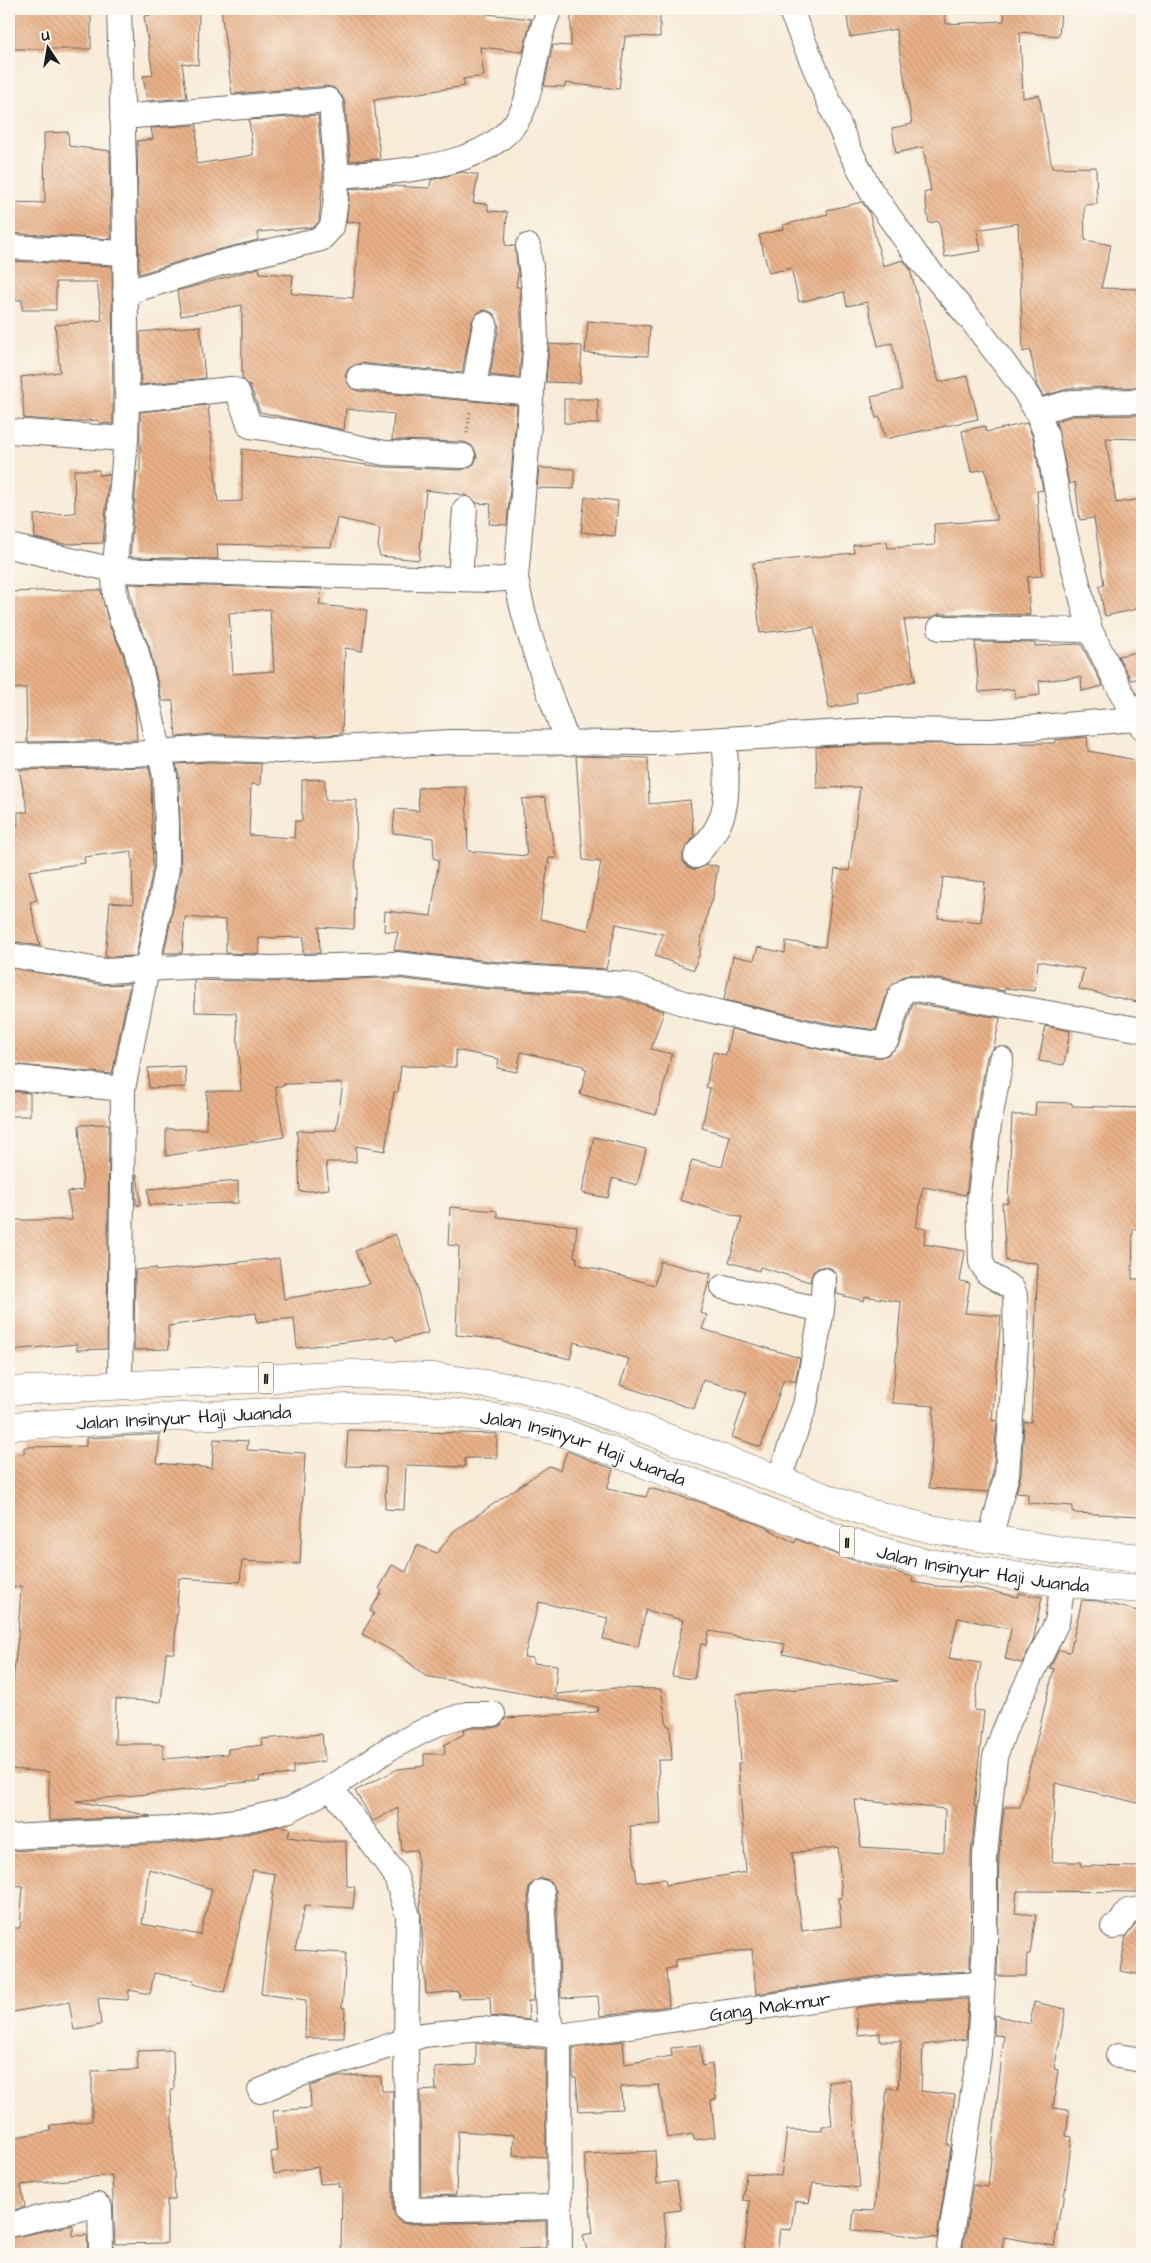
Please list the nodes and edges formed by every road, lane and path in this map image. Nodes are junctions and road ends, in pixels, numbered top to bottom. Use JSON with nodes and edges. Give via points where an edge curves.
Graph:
{"nodes":[{"id":1,"x":119,"y":9,"type":"edge"},
{"id":2,"x":550,"y":9,"type":"edge"},
{"id":3,"x":790,"y":9,"type":"edge"},
{"id":4,"x":122,"y":117,"type":"junction"},
{"id":5,"x":337,"y":176,"type":"junction"},
{"id":6,"x":528,"y":246,"type":"dead end"},
{"id":7,"x":9,"y":247,"type":"edge"},
{"id":8,"x":124,"y":253,"type":"junction"},
{"id":9,"x":125,"y":293,"type":"junction"},
{"id":10,"x":485,"y":324,"type":"dead end"},
{"id":11,"x":358,"y":377,"type":"dead end"},
{"id":12,"x":474,"y":386,"type":"junction"},
{"id":13,"x":532,"y":393,"type":"junction"},
{"id":14,"x":127,"y":400,"type":"junction"},
{"id":15,"x":1142,"y":401,"type":"edge"},
{"id":16,"x":1037,"y":412,"type":"junction"},
{"id":17,"x":9,"y":431,"type":"edge"},
{"id":18,"x":126,"y":439,"type":"junction"},
{"id":19,"x":463,"y":456,"type":"joint"},
{"id":20,"x":464,"y":509,"type":"dead end"},
{"id":21,"x":9,"y":546,"type":"edge"},
{"id":22,"x":114,"y":570,"type":"junction"},
{"id":23,"x":516,"y":578,"type":"junction"},
{"id":24,"x":460,"y":579,"type":"junction"},
{"id":25,"x":940,"y":628,"type":"dead end"},
{"id":26,"x":1090,"y":630,"type":"junction"},
{"id":27,"x":1139,"y":723,"type":"edge"},
{"id":28,"x":724,"y":739,"type":"junction"},
{"id":29,"x":568,"y":744,"type":"junction"},
{"id":30,"x":158,"y":752,"type":"junction"},
{"id":31,"x":9,"y":756,"type":"edge"},
{"id":32,"x":696,"y":856,"type":"dead end"},
{"id":33,"x":16,"y":956,"type":"dead end"},
{"id":34,"x":148,"y":970,"type":"junction"},
{"id":35,"x":1142,"y":1030,"type":"edge"},
{"id":36,"x":1001,"y":1059,"type":"dead end"},
{"id":37,"x":9,"y":1077,"type":"edge"},
{"id":38,"x":124,"y":1089,"type":"junction"},
{"id":39,"x":824,"y":1280,"type":"dead end"},
{"id":40,"x":723,"y":1287,"type":"dead end"},
{"id":41,"x":822,"y":1310,"type":"junction"},
{"id":42,"x":120,"y":1386,"type":"junction"},
{"id":43,"x":9,"y":1391,"type":"edge"},
{"id":44,"x":9,"y":1426,"type":"edge"},
{"id":45,"x":778,"y":1481,"type":"junction"},
{"id":46,"x":990,"y":1540,"type":"junction"},
{"id":47,"x":1142,"y":1558,"type":"edge"},
{"id":48,"x":1064,"y":1583,"type":"junction"},
{"id":49,"x":1142,"y":1589,"type":"edge"},
{"id":50,"x":493,"y":1714,"type":"dead end"},
{"id":51,"x":326,"y":1792,"type":"junction"},
{"id":52,"x":9,"y":1837,"type":"edge"},
{"id":53,"x":542,"y":1892,"type":"dead end"},
{"id":54,"x":1142,"y":1909,"type":"edge"},
{"id":55,"x":1113,"y":1927,"type":"dead end"},
{"id":56,"x":982,"y":1984,"type":"junction"},
{"id":57,"x":559,"y":2036,"type":"junction"},
{"id":58,"x":406,"y":2039,"type":"junction"},
{"id":59,"x":1118,"y":2056,"type":"dead end"},
{"id":60,"x":1142,"y":2060,"type":"edge"},
{"id":61,"x":260,"y":2092,"type":"dead end"},
{"id":62,"x":559,"y":2207,"type":"junction"},
{"id":63,"x":9,"y":2225,"type":"edge"},
{"id":64,"x":103,"y":2254,"type":"edge"},
{"id":65,"x":560,"y":2254,"type":"edge"},
{"id":66,"x":948,"y":2254,"type":"edge"}],
"edges":[{"from":1,"to":4,"type":"street"},
{"from":2,"to":5,"type":"street","via":[[540,33],[525,104],[519,117],[497,140],[482,151],[432,166]]},
{"from":3,"to":16,"type":"street","via":[[849,149],[871,191],[917,256],[1022,386]]},
{"from":4,"to":5,"type":"street","via":[[328,100],[332,104]]},
{"from":4,"to":8,"type":"street"},
{"from":5,"to":9,"type":"street","via":[[332,227],[321,239],[221,263]]},
{"from":6,"to":13,"type":"street","via":[[536,340]]},
{"from":7,"to":8,"type":"street"},
{"from":8,"to":9,"type":"street"},
{"from":9,"to":14,"type":"street"},
{"from":10,"to":12,"type":"street"},
{"from":11,"to":12,"type":"street"},
{"from":12,"to":13,"type":"street"},
{"from":12,"to":19,"type":"path"},
{"from":13,"to":23,"type":"street"},
{"from":14,"to":18,"type":"street"},
{"from":14,"to":19,"type":"street","via":[[231,389],[237,391],[250,426],[256,428],[384,453]]},
{"from":15,"to":16,"type":"street","via":[[1071,402]]},
{"from":16,"to":26,"type":"street","via":[[1046,434],[1065,534]]},
{"from":17,"to":18,"type":"street"},
{"from":18,"to":22,"type":"street"},
{"from":20,"to":24,"type":"street"},
{"from":21,"to":22,"type":"street"},
{"from":22,"to":24,"type":"street"},
{"from":22,"to":30,"type":"street","via":[[115,596],[122,621],[136,649]]},
{"from":23,"to":24,"type":"street"},
{"from":23,"to":29,"type":"street","via":[[540,670]]},
{"from":25,"to":26,"type":"street"},
{"from":26,"to":27,"type":"street"},
{"from":27,"to":28,"type":"street","via":[[992,731],[876,730]]},
{"from":28,"to":29,"type":"street","via":[[657,744]]},
{"from":28,"to":32,"type":"street","via":[[723,813]]},
{"from":29,"to":30,"type":"street","via":[[451,742],[280,751],[210,748]]},
{"from":30,"to":31,"type":"street"},
{"from":30,"to":34,"type":"street","via":[[167,790],[167,869]]},
{"from":33,"to":34,"type":"street","via":[[105,971]]},
{"from":34,"to":35,"type":"street","via":[[204,966],[273,968],[396,964],[489,975],[625,984],[696,1007],[825,1037],[880,1044],[887,1040],[900,994],[910,988]]},
{"from":34,"to":38,"type":"street"},
{"from":36,"to":46,"type":"street","via":[[979,1202],[981,1262],[987,1273],[1012,1288],[1015,1295],[1016,1344],[1007,1474]]},
{"from":37,"to":38,"type":"street"},
{"from":38,"to":42,"type":"street"},
{"from":39,"to":41,"type":"street"},
{"from":40,"to":41,"type":"street"},
{"from":41,"to":45,"type":"street","via":[[805,1405]]},
{"from":42,"to":43,"type":"highway","name":"Jalan Insinyur Haji Juanda","number":"11"},
{"from":42,"to":45,"type":"highway","name":"Jalan Insinyur Haji Juanda","number":"11","via":[[352,1374],[434,1377],[522,1389],[577,1404]]},
{"from":44,"to":48,"type":"highway","name":"Jalan Insinyur Haji Juanda","number":"11","via":[[347,1408],[427,1410],[512,1420],[566,1434],[847,1542],[923,1562]]},
{"from":45,"to":46,"type":"highway","name":"Jalan Insinyur Haji Juanda","number":"11","via":[[862,1511]]},
{"from":46,"to":47,"type":"highway","name":"Jalan Insinyur Haji Juanda","number":"11","via":[[1064,1552]]},
{"from":48,"to":49,"type":"highway","name":"Jalan Insinyur Haji Juanda","number":"11"},
{"from":48,"to":56,"type":"street","via":[[1057,1622],[1004,1731],[996,1757],[986,1855]]},
{"from":50,"to":51,"type":"street","via":[[467,1714],[437,1724],[390,1748]]},
{"from":51,"to":52,"type":"street","via":[[289,1810],[244,1820],[170,1829]]},
{"from":51,"to":58,"type":"street","via":[[395,1874],[408,1916]]},
{"from":53,"to":57,"type":"street","via":[[548,2016]]},
{"from":54,"to":55,"type":"street","via":[[1128,1911]]},
{"from":56,"to":57,"type":"street","name":"Gang Makmur","via":[[889,1989]]},
{"from":56,"to":66,"type":"street","via":[[979,2054]]},
{"from":57,"to":58,"type":"street","name":"Gang Makmur","via":[[481,2029],[423,2034]]},
{"from":57,"to":62,"type":"street"},
{"from":58,"to":61,"type":"street","name":"Gang Makmur","via":[[298,2075]]},
{"from":58,"to":62,"type":"street","via":[[407,2210]]},
{"from":59,"to":60,"type":"street"},
{"from":62,"to":65,"type":"street"},
{"from":63,"to":64,"type":"street","via":[[97,2205],[100,2208]]}]}
